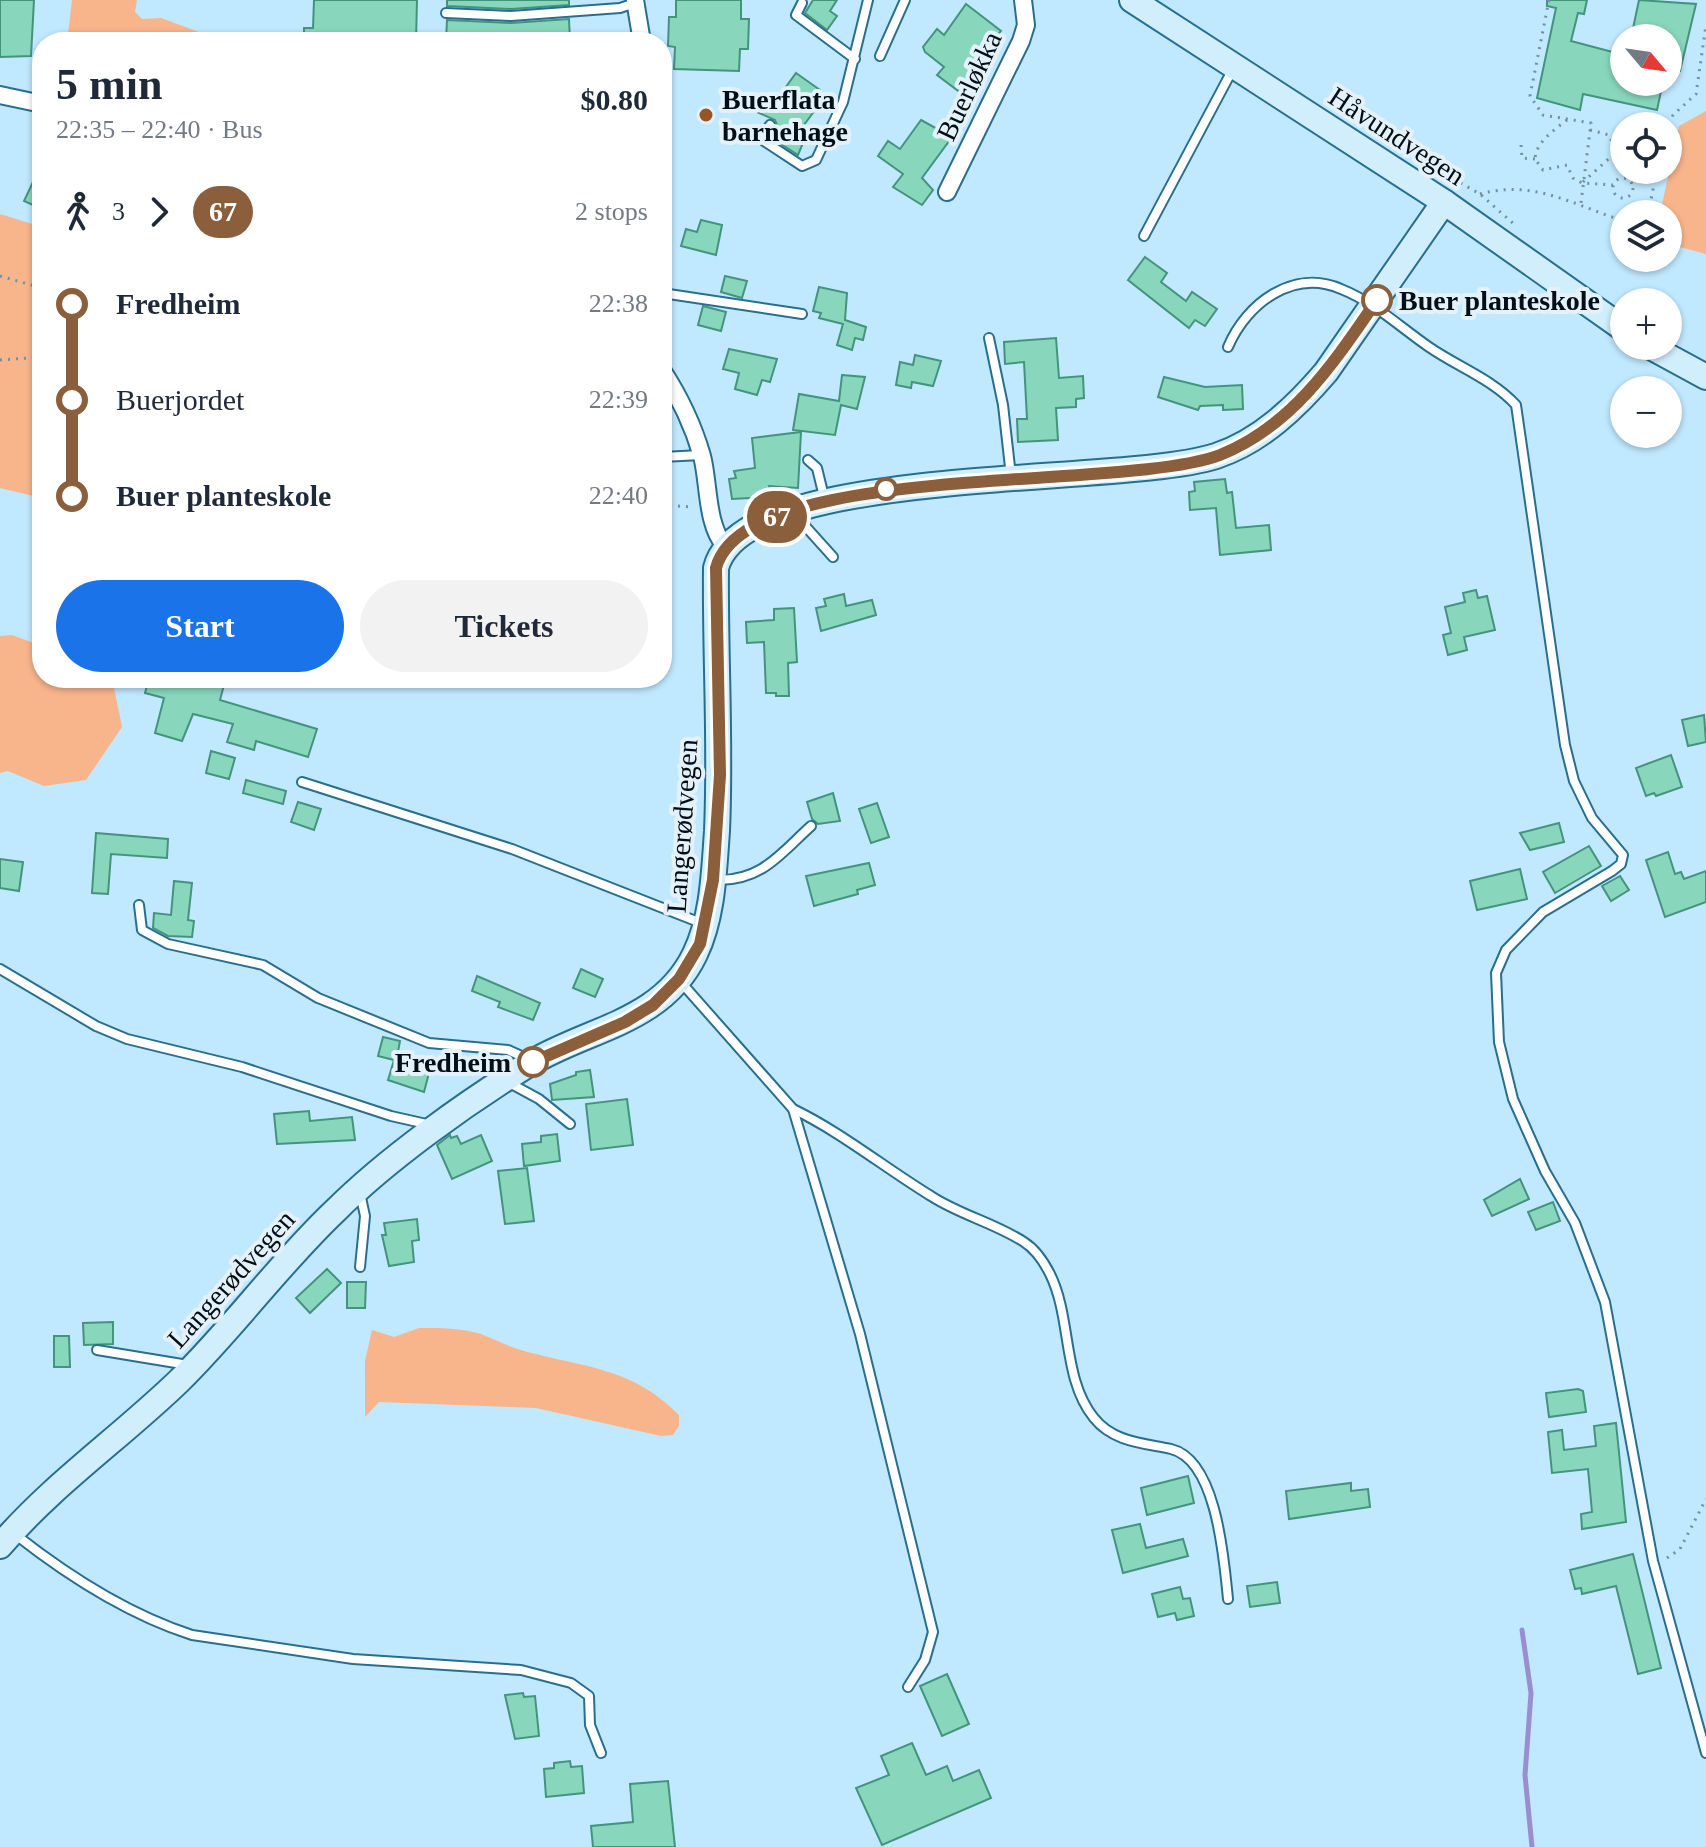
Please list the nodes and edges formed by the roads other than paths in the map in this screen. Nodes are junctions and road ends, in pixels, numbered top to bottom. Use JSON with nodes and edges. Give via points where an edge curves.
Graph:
{"nodes":[{"id":1,"x":868,"y":0,"type":"edge"},
{"id":2,"x":905,"y":0,"type":"edge"},
{"id":3,"x":1023,"y":0,"type":"edge"},
{"id":4,"x":1132,"y":0,"type":"edge"},
{"id":5,"x":635,"y":2,"type":"edge"},
{"id":6,"x":802,"y":3,"type":"dead end"},
{"id":7,"x":446,"y":13,"type":"dead end"},
{"id":8,"x":640,"y":32,"type":"edge"},
{"id":9,"x":880,"y":56,"type":"dead end"},
{"id":10,"x":855,"y":59,"type":"junction"},
{"id":11,"x":1234,"y":67,"type":"junction"},
{"id":12,"x":0,"y":95,"type":"edge"},
{"id":13,"x":32,"y":102,"type":"edge"},
{"id":14,"x":770,"y":125,"type":"dead end"},
{"id":15,"x":947,"y":192,"type":"dead end"},
{"id":16,"x":1444,"y":202,"type":"junction"},
{"id":17,"x":1144,"y":236,"type":"dead end"},
{"id":18,"x":672,"y":294,"type":"edge"},
{"id":19,"x":1373,"y":306,"type":"junction"},
{"id":20,"x":802,"y":314,"type":"dead end"},
{"id":21,"x":1610,"y":319,"type":"edge"},
{"id":22,"x":989,"y":338,"type":"dead end"},
{"id":23,"x":1228,"y":347,"type":"dead end"},
{"id":24,"x":1675,"y":360,"type":"edge"},
{"id":25,"x":1706,"y":377,"type":"edge"},
{"id":26,"x":672,"y":384,"type":"edge"},
{"id":27,"x":702,"y":455,"type":"junction"},
{"id":28,"x":672,"y":456,"type":"edge"},
{"id":29,"x":808,"y":460,"type":"dead end"},
{"id":30,"x":1011,"y":481,"type":"junction"},
{"id":31,"x":825,"y":502,"type":"junction"},
{"id":32,"x":799,"y":509,"type":"junction"},
{"id":33,"x":725,"y":546,"type":"junction"},
{"id":34,"x":833,"y":557,"type":"dead end"},
{"id":35,"x":302,"y":782,"type":"dead end"},
{"id":36,"x":811,"y":826,"type":"dead end"},
{"id":37,"x":713,"y":880,"type":"junction"},
{"id":38,"x":139,"y":905,"type":"dead end"},
{"id":39,"x":706,"y":925,"type":"junction"},
{"id":40,"x":0,"y":969,"type":"edge"},
{"id":41,"x":679,"y":979,"type":"junction"},
{"id":42,"x":532,"y":1063,"type":"junction"},
{"id":43,"x":505,"y":1080,"type":"junction"},
{"id":44,"x":793,"y":1109,"type":"junction"},
{"id":45,"x":570,"y":1124,"type":"dead end"},
{"id":46,"x":438,"y":1129,"type":"junction"},
{"id":47,"x":358,"y":1189,"type":"junction"},
{"id":48,"x":360,"y":1267,"type":"dead end"},
{"id":49,"x":97,"y":1350,"type":"dead end"},
{"id":50,"x":192,"y":1367,"type":"junction"},
{"id":51,"x":6,"y":1539,"type":"edge"},
{"id":52,"x":1228,"y":1599,"type":"dead end"},
{"id":53,"x":908,"y":1687,"type":"dead end"},
{"id":54,"x":601,"y":1753,"type":"dead end"},
{"id":55,"x":1706,"y":1753,"type":"edge"}],
"edges":[{"from":1,"to":10,"type":"lane"},
{"from":2,"to":9,"type":"lane"},
{"from":3,"to":15,"type":"street","name":"Buerløkka","via":[[1026,25],[1021,41]]},
{"from":4,"to":11,"type":"main road","name":"Håvundvegen"},
{"from":5,"to":7,"type":"lane","via":[[620,8],[511,16]]},
{"from":5,"to":8,"type":"street"},
{"from":6,"to":10,"type":"lane","via":[[796,15]]},
{"from":10,"to":14,"type":"lane","via":[[836,119],[811,164],[799,165],[764,141]]},
{"from":11,"to":16,"type":"main road","name":"Håvundvegen"},
{"from":11,"to":17,"type":"lane"},
{"from":12,"to":13,"type":"street"},
{"from":16,"to":19,"type":"main road"},
{"from":16,"to":21,"type":"main road","name":"Håvundvegen"},
{"from":18,"to":20,"type":"lane"},
{"from":19,"to":23,"type":"lane","via":[[1337,287],[1286,288],[1245,314]]},
{"from":19,"to":30,"type":"main road","via":[[1305,396],[1243,444],[1169,468]]},
{"from":19,"to":55,"type":"lane","via":[[1516,405],[1568,757],[1592,818],[1623,855],[1612,871],[1543,912],[1518,935],[1496,973],[1499,1042],[1513,1099],[1575,1223],[1605,1302],[1653,1561]]},
{"from":22,"to":30,"type":"lane"},
{"from":24,"to":25,"type":"main road"},
{"from":26,"to":27,"type":"street"},
{"from":27,"to":28,"type":"lane"},
{"from":27,"to":33,"type":"street","via":[[716,532]]},
{"from":29,"to":31,"type":"lane","via":[[817,468]]},
{"from":30,"to":31,"type":"main road","via":[[896,487]]},
{"from":31,"to":32,"type":"main road"},
{"from":32,"to":33,"type":"main road","via":[[756,525]]},
{"from":32,"to":34,"type":"lane","via":[[806,527]]},
{"from":33,"to":37,"type":"main road","name":"Langerødvegen","via":[[716,568],[720,775]]},
{"from":35,"to":39,"type":"lane","via":[[512,849]]},
{"from":36,"to":37,"type":"lane","via":[[765,869],[743,879]]},
{"from":37,"to":39,"type":"main road","name":"Langerødvegen"},
{"from":38,"to":42,"type":"lane","via":[[142,930],[168,944],[263,965],[318,998],[429,1043],[508,1050]]},
{"from":39,"to":41,"type":"main road","name":"Langerødvegen","via":[[695,956]]},
{"from":40,"to":46,"type":"lane","via":[[127,1039],[242,1067]]},
{"from":41,"to":42,"type":"main road","name":"Langerødvegen","via":[[640,1014]]},
{"from":41,"to":44,"type":"lane"},
{"from":42,"to":43,"type":"main road","name":"Langerødvegen"},
{"from":43,"to":45,"type":"lane"},
{"from":43,"to":46,"type":"main road","name":"Langerødvegen"},
{"from":44,"to":52,"type":"lane","via":[[933,1198],[1036,1252],[1054,1283],[1075,1378],[1093,1418],[1118,1437],[1176,1450],[1201,1471],[1214,1512]]},
{"from":44,"to":53,"type":"lane","via":[[860,1334],[933,1632],[925,1660]]},
{"from":46,"to":47,"type":"main road","name":"Langerødvegen"},
{"from":47,"to":48,"type":"lane","via":[[365,1216]]},
{"from":47,"to":50,"type":"main road","name":"Langerødvegen"},
{"from":49,"to":50,"type":"lane"},
{"from":50,"to":51,"type":"main road","name":"Langerødvegen"},
{"from":51,"to":54,"type":"lane","via":[[192,1635],[353,1659],[521,1670],[571,1683],[589,1696],[590,1725]]}]}
